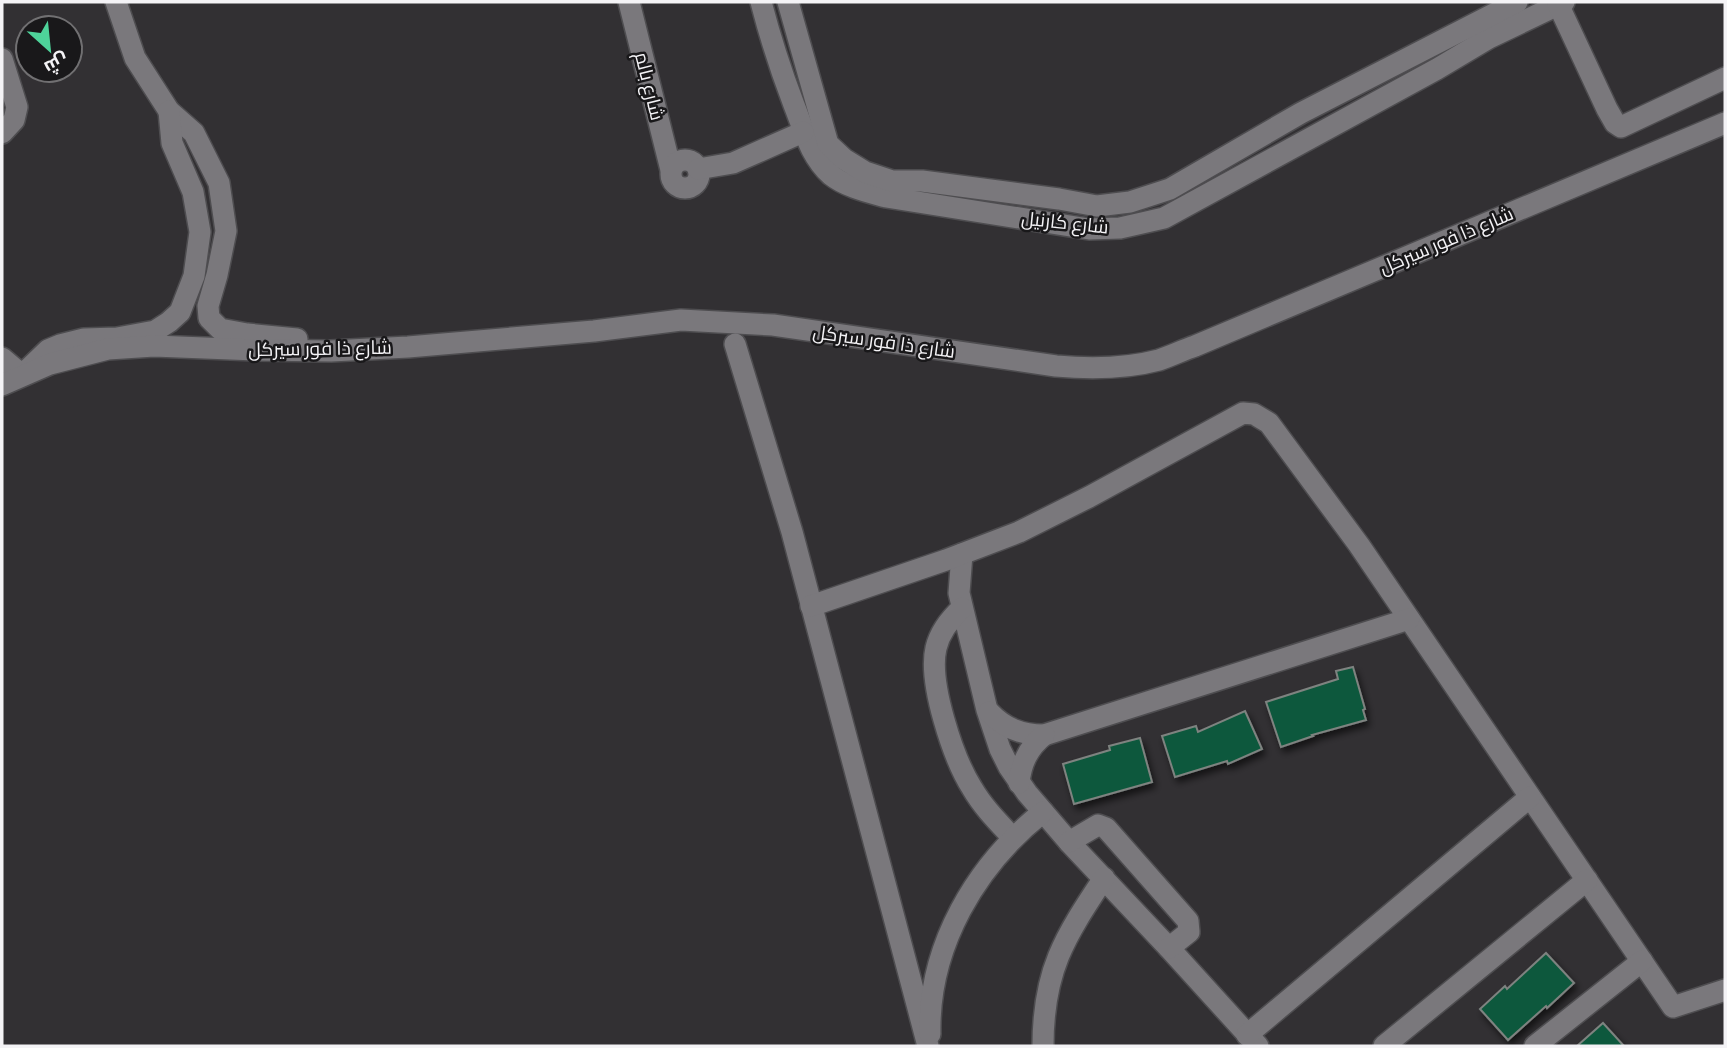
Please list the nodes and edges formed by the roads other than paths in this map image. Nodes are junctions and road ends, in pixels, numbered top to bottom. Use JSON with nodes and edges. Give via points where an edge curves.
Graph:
{"nodes":[{"id":1,"x":117,"y":2,"type":"edge"},
{"id":2,"x":629,"y":2,"type":"edge"},
{"id":3,"x":761,"y":2,"type":"edge"},
{"id":4,"x":788,"y":2,"type":"edge"},
{"id":5,"x":1517,"y":2,"type":"edge"},
{"id":6,"x":1561,"y":3,"type":"edge"},
{"id":7,"x":794,"y":26,"type":"junction"},
{"id":8,"x":770,"y":34,"type":"junction"},
{"id":9,"x":1426,"y":49,"type":"junction"},
{"id":10,"x":2,"y":60,"type":"edge"},
{"id":11,"x":1437,"y":69,"type":"junction"},
{"id":12,"x":1725,"y":78,"type":"edge"},
{"id":13,"x":169,"y":111,"type":"junction"},
{"id":14,"x":1725,"y":123,"type":"edge"},
{"id":15,"x":803,"y":132,"type":"junction"},
{"id":16,"x":2,"y":133,"type":"edge"},
{"id":17,"x":219,"y":183,"type":"junction"},
{"id":18,"x":889,"y":189,"type":"junction"},
{"id":19,"x":193,"y":192,"type":"junction"},
{"id":20,"x":226,"y":231,"type":"junction"},
{"id":21,"x":200,"y":232,"type":"junction"},
{"id":22,"x":735,"y":345,"type":"dead end"},
{"id":23,"x":331,"y":351,"type":"junction"},
{"id":24,"x":2,"y":358,"type":"edge"},
{"id":25,"x":22,"y":375,"type":"junction"},
{"id":26,"x":2,"y":385,"type":"edge"},
{"id":27,"x":962,"y":554,"type":"junction"},
{"id":28,"x":930,"y":566,"type":"junction"},
{"id":29,"x":961,"y":600,"type":"junction"},
{"id":30,"x":811,"y":606,"type":"junction"},
{"id":31,"x":1409,"y":619,"type":"junction"},
{"id":32,"x":987,"y":710,"type":"junction"},
{"id":33,"x":1044,"y":736,"type":"junction"},
{"id":34,"x":1019,"y":783,"type":"junction"},
{"id":35,"x":1530,"y":797,"type":"junction"},
{"id":36,"x":1043,"y":812,"type":"junction"},
{"id":37,"x":1013,"y":838,"type":"junction"},
{"id":38,"x":1069,"y":842,"type":"junction"},
{"id":39,"x":1104,"y":878,"type":"junction"},
{"id":40,"x":1587,"y":880,"type":"junction"},
{"id":41,"x":1169,"y":948,"type":"junction"},
{"id":42,"x":944,"y":951,"type":"junction"},
{"id":43,"x":903,"y":954,"type":"junction"},
{"id":44,"x":1642,"y":961,"type":"junction"},
{"id":45,"x":1725,"y":990,"type":"edge"},
{"id":46,"x":1252,"y":1041,"type":"edge"},
{"id":47,"x":929,"y":1046,"type":"edge"},
{"id":48,"x":1043,"y":1046,"type":"edge"},
{"id":49,"x":1384,"y":1046,"type":"edge"},
{"id":50,"x":1535,"y":1046,"type":"edge"}],
"edges":[{"from":1,"to":13,"type":"street","via":[[135,58]]},
{"from":2,"to":15,"type":"street","name":"شارع بالم","via":[[671,170],[682,160],[698,169],[733,163]]},
{"from":3,"to":8,"type":"street","name":"شارع كارنيل"},
{"from":4,"to":7,"type":"street","name":"شارع كارنيل"},
{"from":5,"to":9,"type":"street","name":"شارع كارنيل"},
{"from":6,"to":11,"type":"street","name":"شارع كارنيل"},
{"from":6,"to":12,"type":"street","via":[[1607,109],[1621,127]]},
{"from":7,"to":8,"type":"street"},
{"from":7,"to":18,"type":"street","name":"شارع كارنيل","via":[[828,144]]},
{"from":8,"to":15,"type":"street","name":"شارع كارنيل"},
{"from":9,"to":11,"type":"street"},
{"from":9,"to":18,"type":"street","name":"شارع كارنيل","via":[[1301,113],[1170,189],[1129,202],[1097,206],[922,181]]},
{"from":10,"to":16,"type":"street","via":[[17,107],[14,120]]},
{"from":11,"to":18,"type":"street","name":"شارع كارنيل","via":[[1153,221],[1089,229]]},
{"from":13,"to":17,"type":"street","via":[[194,133]]},
{"from":13,"to":19,"type":"street","via":[[172,143]]},
{"from":14,"to":23,"type":"street","name":"شارع ذا فور سيركل","via":[[1195,346],[1127,366],[1056,366],[773,325],[681,320]]},
{"from":15,"to":18,"type":"street","name":"شارع كارنيل","via":[[817,160],[833,177],[859,189]]},
{"from":17,"to":19,"type":"street"},
{"from":17,"to":20,"type":"street"},
{"from":19,"to":21,"type":"street"},
{"from":20,"to":21,"type":"street"},
{"from":20,"to":23,"type":"street","via":[[208,306],[213,323],[220,329],[247,334],[308,340]]},
{"from":21,"to":25,"type":"street","via":[[194,276],[180,312],[169,322],[155,331],[60,345],[48,350]]},
{"from":22,"to":30,"type":"street"},
{"from":23,"to":25,"type":"street","name":"شارع ذا فور سيركل","via":[[108,349]]},
{"from":24,"to":25,"type":"street"},
{"from":25,"to":26,"type":"street","name":"شارع ذا فور سيركل"},
{"from":27,"to":28,"type":"street"},
{"from":27,"to":29,"type":"street"},
{"from":27,"to":31,"type":"street","via":[[1089,497],[1243,413],[1254,414],[1276,432]]},
{"from":28,"to":29,"type":"street"},
{"from":28,"to":30,"type":"street"},
{"from":29,"to":32,"type":"street"},
{"from":29,"to":37,"type":"street","via":[[936,648],[941,705],[970,786]]},
{"from":30,"to":43,"type":"street"},
{"from":31,"to":33,"type":"street"},
{"from":31,"to":35,"type":"street"},
{"from":32,"to":33,"type":"street","via":[[1014,731]]},
{"from":32,"to":34,"type":"street","via":[[1000,749]]},
{"from":33,"to":34,"type":"street","via":[[1030,748]]},
{"from":34,"to":36,"type":"street"},
{"from":35,"to":40,"type":"street"},
{"from":35,"to":46,"type":"street"},
{"from":36,"to":37,"type":"street"},
{"from":36,"to":38,"type":"street"},
{"from":37,"to":42,"type":"street","via":[[975,885]]},
{"from":38,"to":39,"type":"street"},
{"from":38,"to":41,"type":"street","via":[[1098,825],[1106,828],[1188,921],[1189,932]]},
{"from":39,"to":41,"type":"street"},
{"from":39,"to":48,"type":"street","via":[[1077,918],[1054,967],[1043,1019]]},
{"from":40,"to":44,"type":"street"},
{"from":40,"to":49,"type":"street"},
{"from":41,"to":46,"type":"street"},
{"from":42,"to":43,"type":"street","via":[[928,957]]},
{"from":42,"to":47,"type":"street","via":[[933,998]]},
{"from":43,"to":47,"type":"street"},
{"from":44,"to":45,"type":"street","via":[[1673,1006]]},
{"from":44,"to":50,"type":"street"}]}
